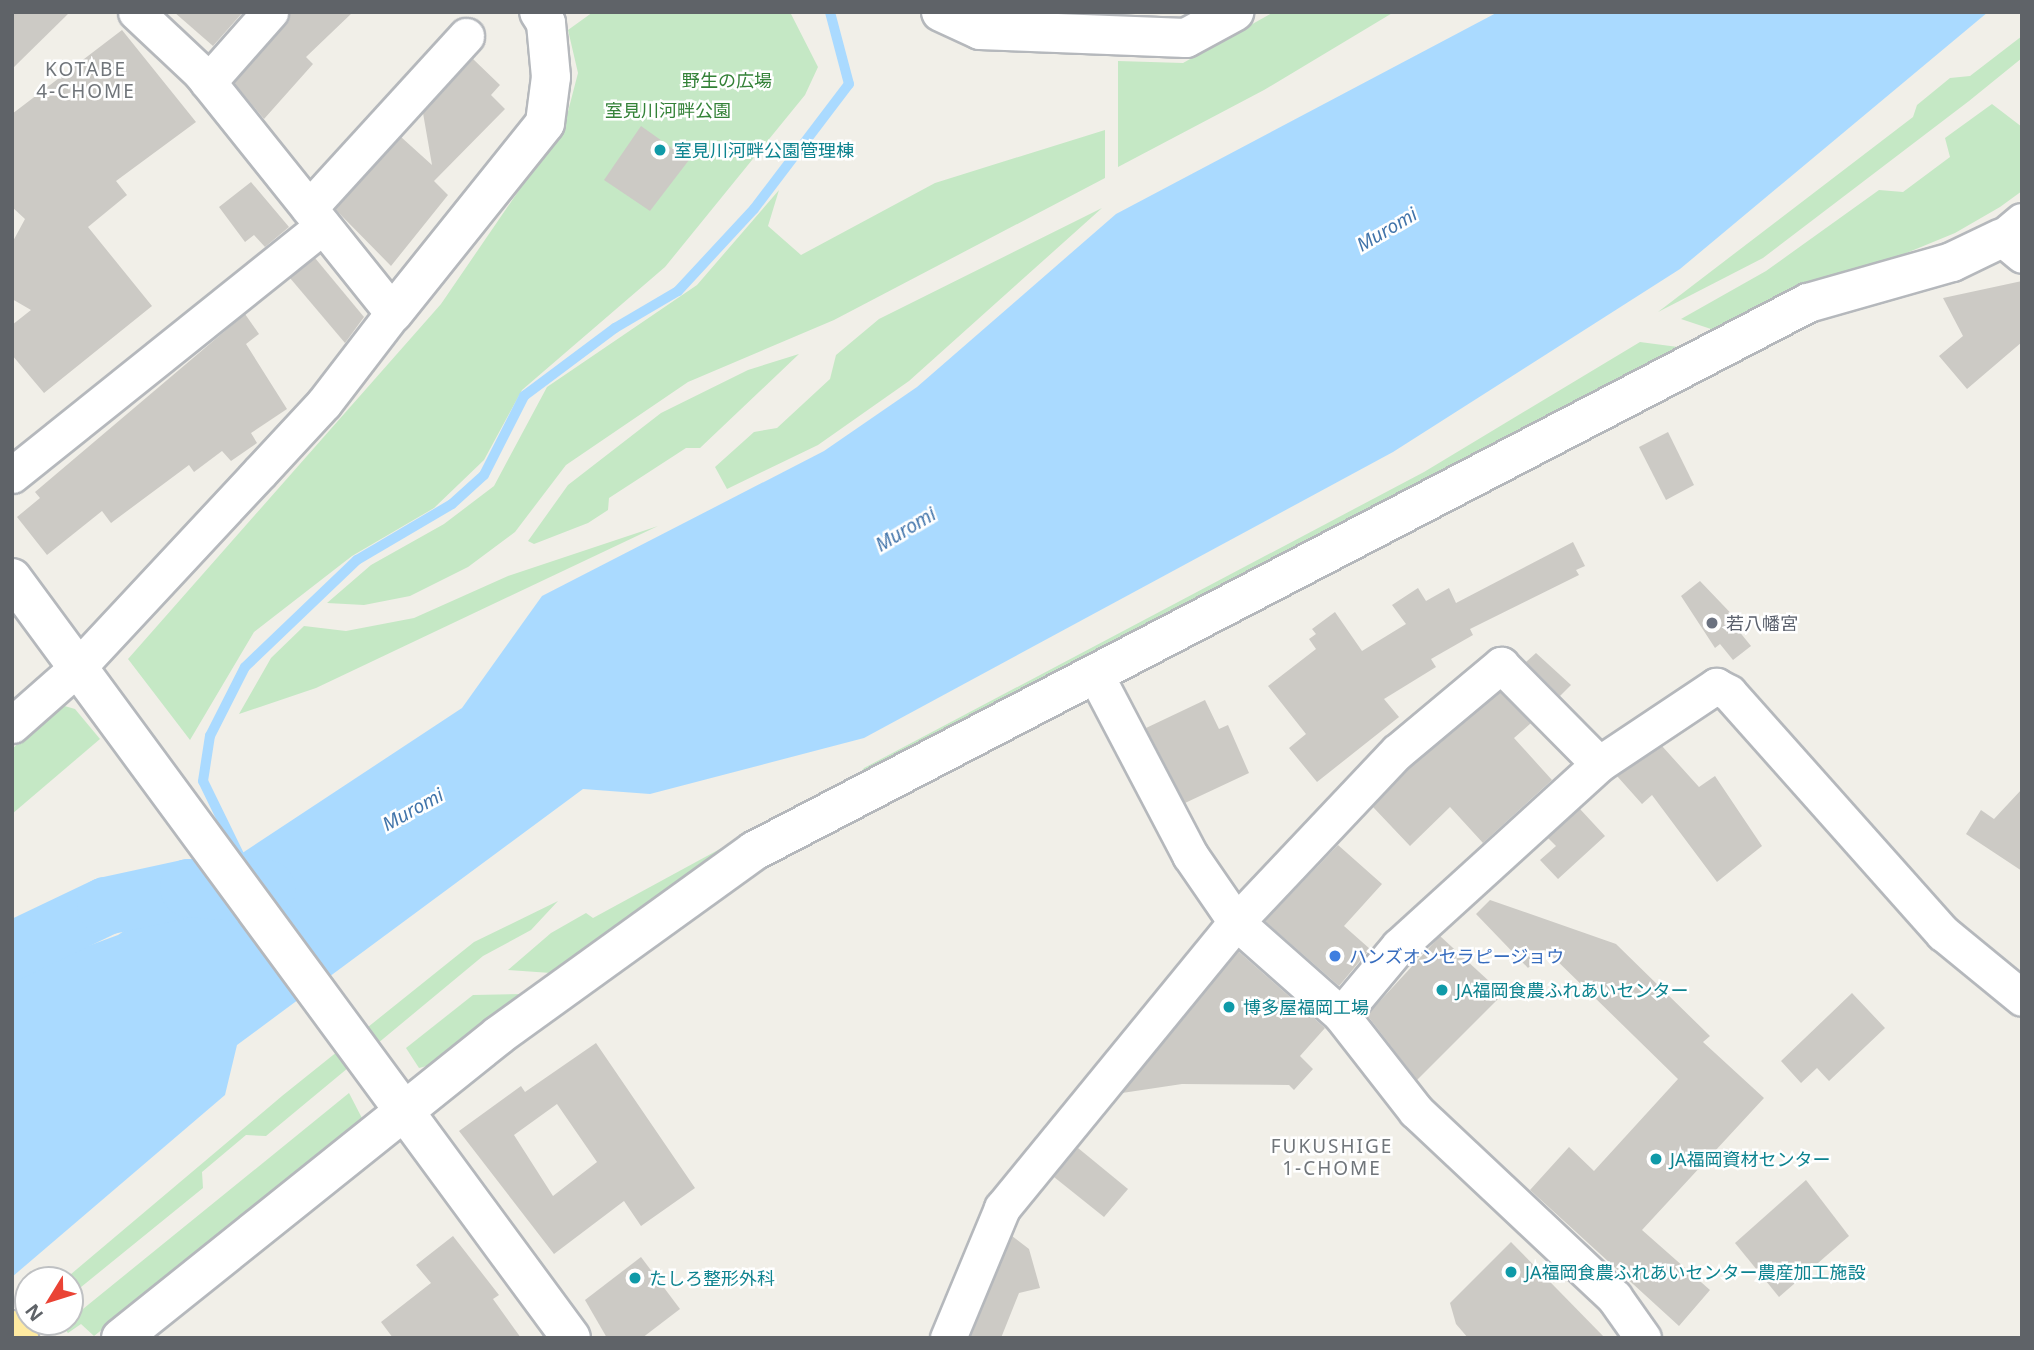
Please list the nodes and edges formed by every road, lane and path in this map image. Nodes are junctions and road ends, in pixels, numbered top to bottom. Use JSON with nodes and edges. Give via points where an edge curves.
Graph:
{"nodes":[{"id":1,"x":136,"y":12,"type":"edge"},
{"id":2,"x":270,"y":12,"type":"edge"},
{"id":3,"x":539,"y":12,"type":"edge"},
{"id":4,"x":941,"y":12,"type":"edge"},
{"id":5,"x":1234,"y":12,"type":"edge"},
{"id":6,"x":466,"y":37,"type":"dead end"},
{"id":7,"x":208,"y":82,"type":"junction"},
{"id":8,"x":316,"y":217,"type":"junction"},
{"id":9,"x":2015,"y":238,"type":"edge"},
{"id":10,"x":393,"y":313,"type":"junction"},
{"id":11,"x":12,"y":475,"type":"edge"},
{"id":12,"x":12,"y":578,"type":"edge"},
{"id":13,"x":79,"y":666,"type":"junction"},
{"id":14,"x":1094,"y":672,"type":"junction"},
{"id":15,"x":12,"y":725,"type":"edge"},
{"id":16,"x":1599,"y":764,"type":"junction"},
{"id":17,"x":1236,"y":922,"type":"junction"},
{"id":18,"x":2022,"y":998,"type":"edge"},
{"id":19,"x":1341,"y":1015,"type":"junction"},
{"id":20,"x":402,"y":1113,"type":"junction"},
{"id":21,"x":12,"y":1330,"type":"edge"},
{"id":22,"x":19,"y":1338,"type":"edge"},
{"id":23,"x":121,"y":1338,"type":"edge"},
{"id":24,"x":571,"y":1338,"type":"edge"},
{"id":25,"x":948,"y":1338,"type":"edge"},
{"id":26,"x":1643,"y":1338,"type":"edge"}],
"edges":[{"from":1,"to":7,"type":"street"},
{"from":2,"to":7,"type":"street"},
{"from":3,"to":10,"type":"street","via":[[546,23],[551,77],[545,123]]},
{"from":4,"to":5,"type":"street","via":[[980,30],[1186,38]]},
{"from":6,"to":8,"type":"street"},
{"from":7,"to":8,"type":"street"},
{"from":8,"to":10,"type":"street"},
{"from":8,"to":11,"type":"street"},
{"from":9,"to":14,"type":"street","via":[[1952,262],[1808,303]]},
{"from":10,"to":13,"type":"street","via":[[324,402]]},
{"from":12,"to":13,"type":"street"},
{"from":13,"to":15,"type":"street"},
{"from":13,"to":20,"type":"street"},
{"from":14,"to":17,"type":"street","via":[[1190,855]]},
{"from":14,"to":20,"type":"street","via":[[754,851],[499,1035]]},
{"from":16,"to":17,"type":"street","via":[[1501,665],[1397,752]]},
{"from":16,"to":18,"type":"street","via":[[1716,686],[1729,693],[1943,933]]},
{"from":16,"to":19,"type":"street","via":[[1399,946]]},
{"from":17,"to":19,"type":"street"},
{"from":17,"to":25,"type":"street","via":[[1002,1208]]},
{"from":19,"to":26,"type":"street","via":[[1416,1111],[1614,1297]]},
{"from":20,"to":23,"type":"street"},
{"from":20,"to":24,"type":"street"},
{"from":21,"to":22,"type":"highway"}]}
